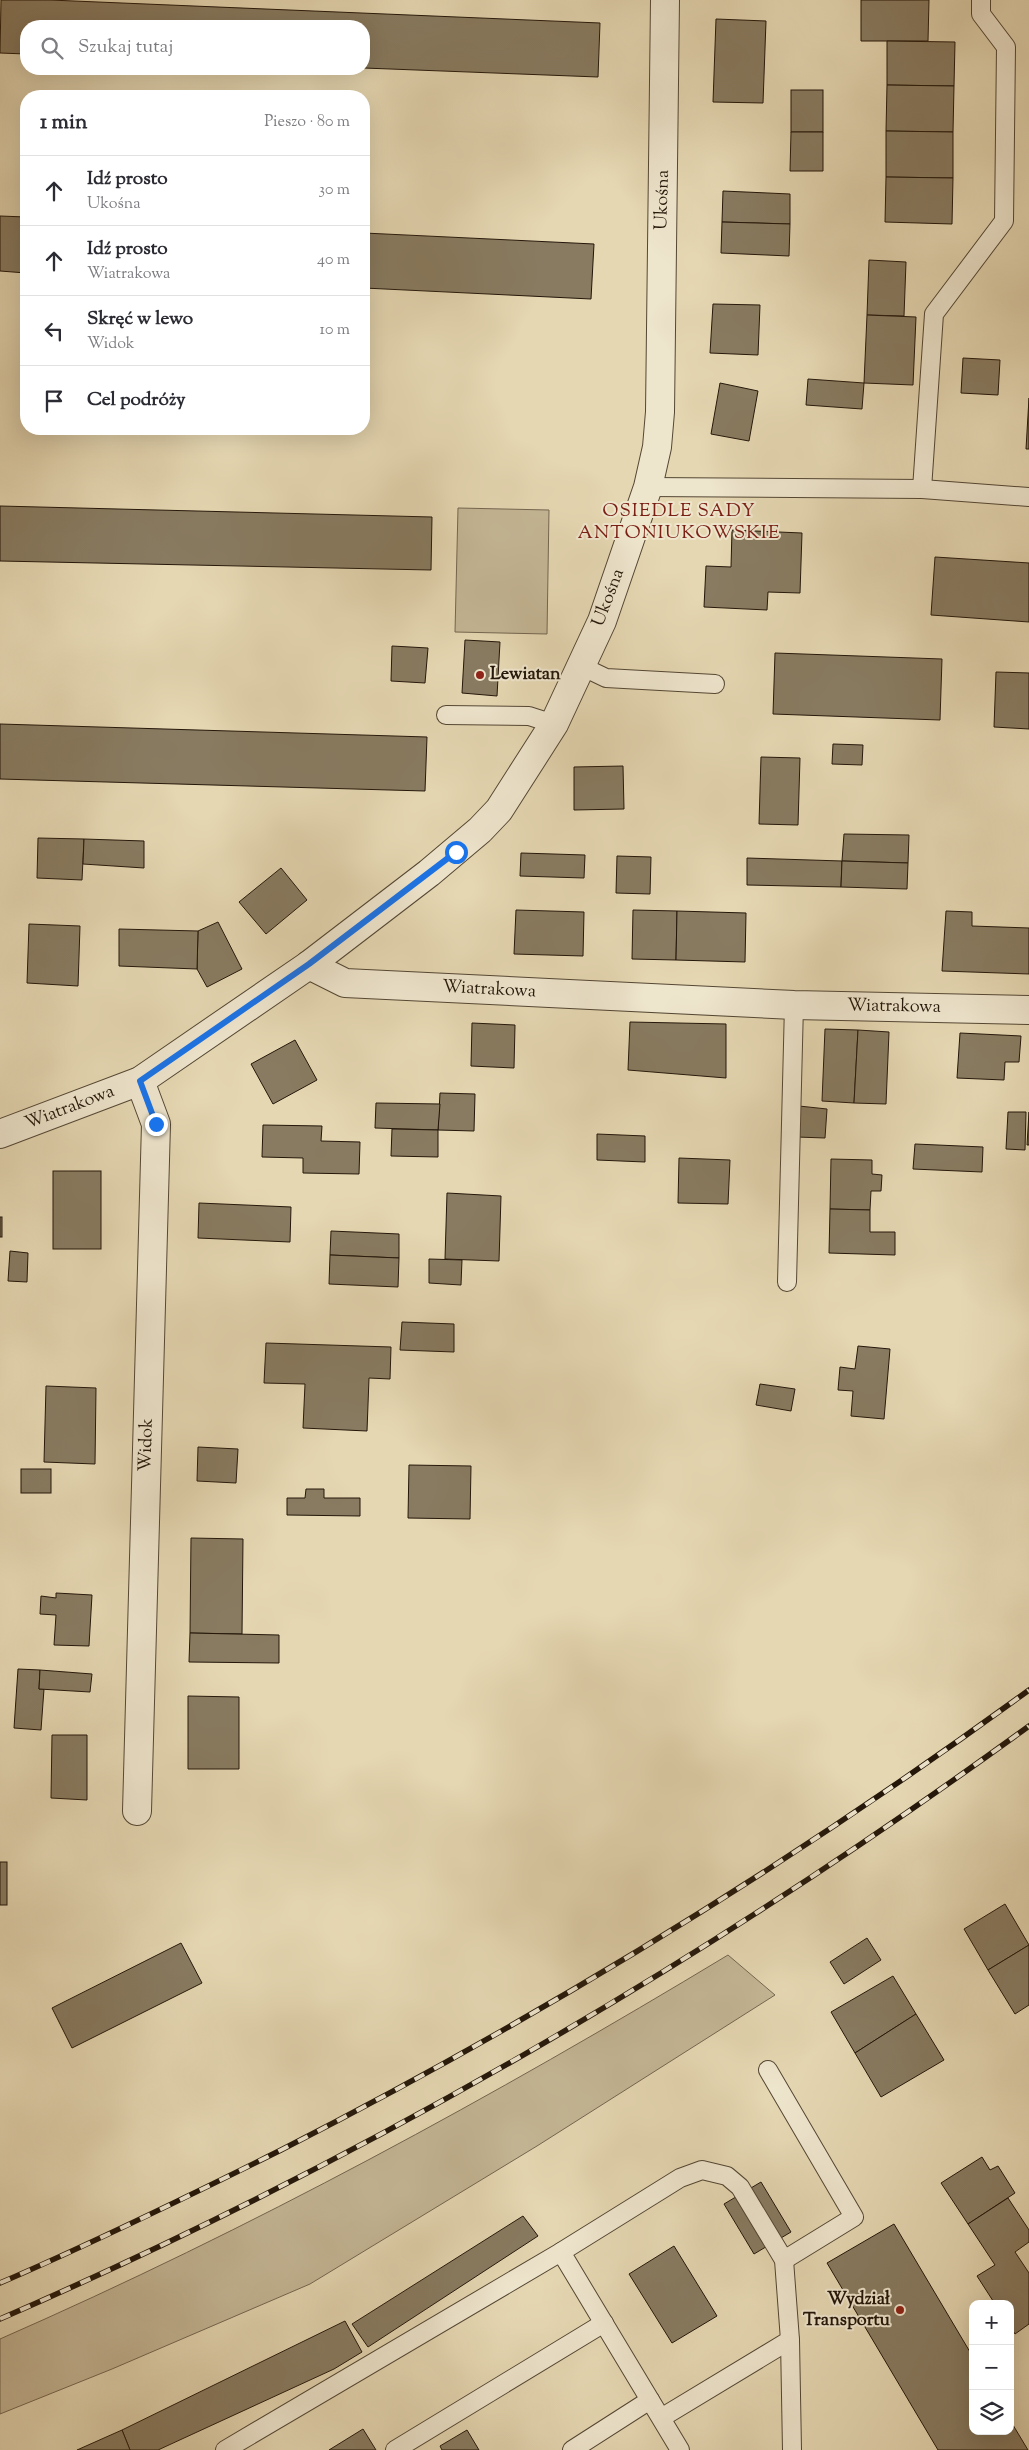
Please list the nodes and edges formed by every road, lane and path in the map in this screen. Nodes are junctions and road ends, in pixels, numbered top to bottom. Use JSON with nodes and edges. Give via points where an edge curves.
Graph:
{"nodes":[{"id":1,"x":665,"y":0,"type":"edge"},
{"id":2,"x":981,"y":0,"type":"edge"},
{"id":3,"x":648,"y":487,"type":"junction"},
{"id":4,"x":922,"y":489,"type":"junction"},
{"id":5,"x":1029,"y":496,"type":"edge"},
{"id":6,"x":580,"y":666,"type":"junction"},
{"id":7,"x":715,"y":684,"type":"dead end"},
{"id":8,"x":446,"y":715,"type":"dead end"},
{"id":9,"x":554,"y":724,"type":"junction"},
{"id":10,"x":309,"y":964,"type":"junction"},
{"id":11,"x":794,"y":1004,"type":"junction"},
{"id":12,"x":1029,"y":1010,"type":"edge"},
{"id":13,"x":140,"y":1081,"type":"junction"},
{"id":14,"x":0,"y":1134,"type":"edge"},
{"id":15,"x":787,"y":1282,"type":"dead end"},
{"id":16,"x":137,"y":1811,"type":"dead end"},
{"id":17,"x":768,"y":2070,"type":"dead end"},
{"id":18,"x":561,"y":2252,"type":"junction"},
{"id":19,"x":784,"y":2260,"type":"junction"},
{"id":20,"x":604,"y":2323,"type":"junction"},
{"id":21,"x":790,"y":2340,"type":"junction"},
{"id":22,"x":650,"y":2400,"type":"junction"},
{"id":23,"x":661,"y":2418,"type":"junction"},
{"id":24,"x":225,"y":2450,"type":"edge"},
{"id":25,"x":395,"y":2450,"type":"edge"},
{"id":26,"x":572,"y":2450,"type":"edge"},
{"id":27,"x":680,"y":2450,"type":"edge"},
{"id":28,"x":792,"y":2450,"type":"edge"}],
"edges":[{"from":1,"to":3,"type":"street","name":"Ukośna","via":[[660,412],[657,447]]},
{"from":2,"to":4,"type":"lane","via":[[981,14],[1006,47],[1004,221],[934,314]]},
{"from":3,"to":4,"type":"lane"},
{"from":3,"to":6,"type":"street","name":"Ukośna","via":[[602,621]]},
{"from":4,"to":5,"type":"lane"},
{"from":6,"to":7,"type":"lane","via":[[606,678]]},
{"from":6,"to":9,"type":"street","name":"Ukośna"},
{"from":8,"to":9,"type":"lane","via":[[529,716]]},
{"from":9,"to":10,"type":"street","name":"Ukośna","via":[[512,793],[480,830],[429,874]]},
{"from":10,"to":11,"type":"street","name":"Wiatrakowa","via":[[345,984]]},
{"from":10,"to":13,"type":"street","name":"Wiatrakowa"},
{"from":11,"to":12,"type":"street","name":"Wiatrakowa"},
{"from":11,"to":15,"type":"lane"},
{"from":13,"to":14,"type":"street","name":"Wiatrakowa"},
{"from":13,"to":16,"type":"street","name":"Widok","via":[[156,1124]]},
{"from":17,"to":19,"type":"lane","via":[[854,2217]]},
{"from":18,"to":19,"type":"lane","via":[[680,2178],[702,2170],[727,2176],[740,2187]]},
{"from":18,"to":20,"type":"lane"},
{"from":18,"to":24,"type":"lane"},
{"from":19,"to":21,"type":"lane"},
{"from":20,"to":22,"type":"lane"},
{"from":20,"to":25,"type":"lane"},
{"from":21,"to":23,"type":"lane"},
{"from":21,"to":28,"type":"lane"},
{"from":22,"to":23,"type":"lane"},
{"from":22,"to":26,"type":"lane"},
{"from":23,"to":27,"type":"lane"}]}
